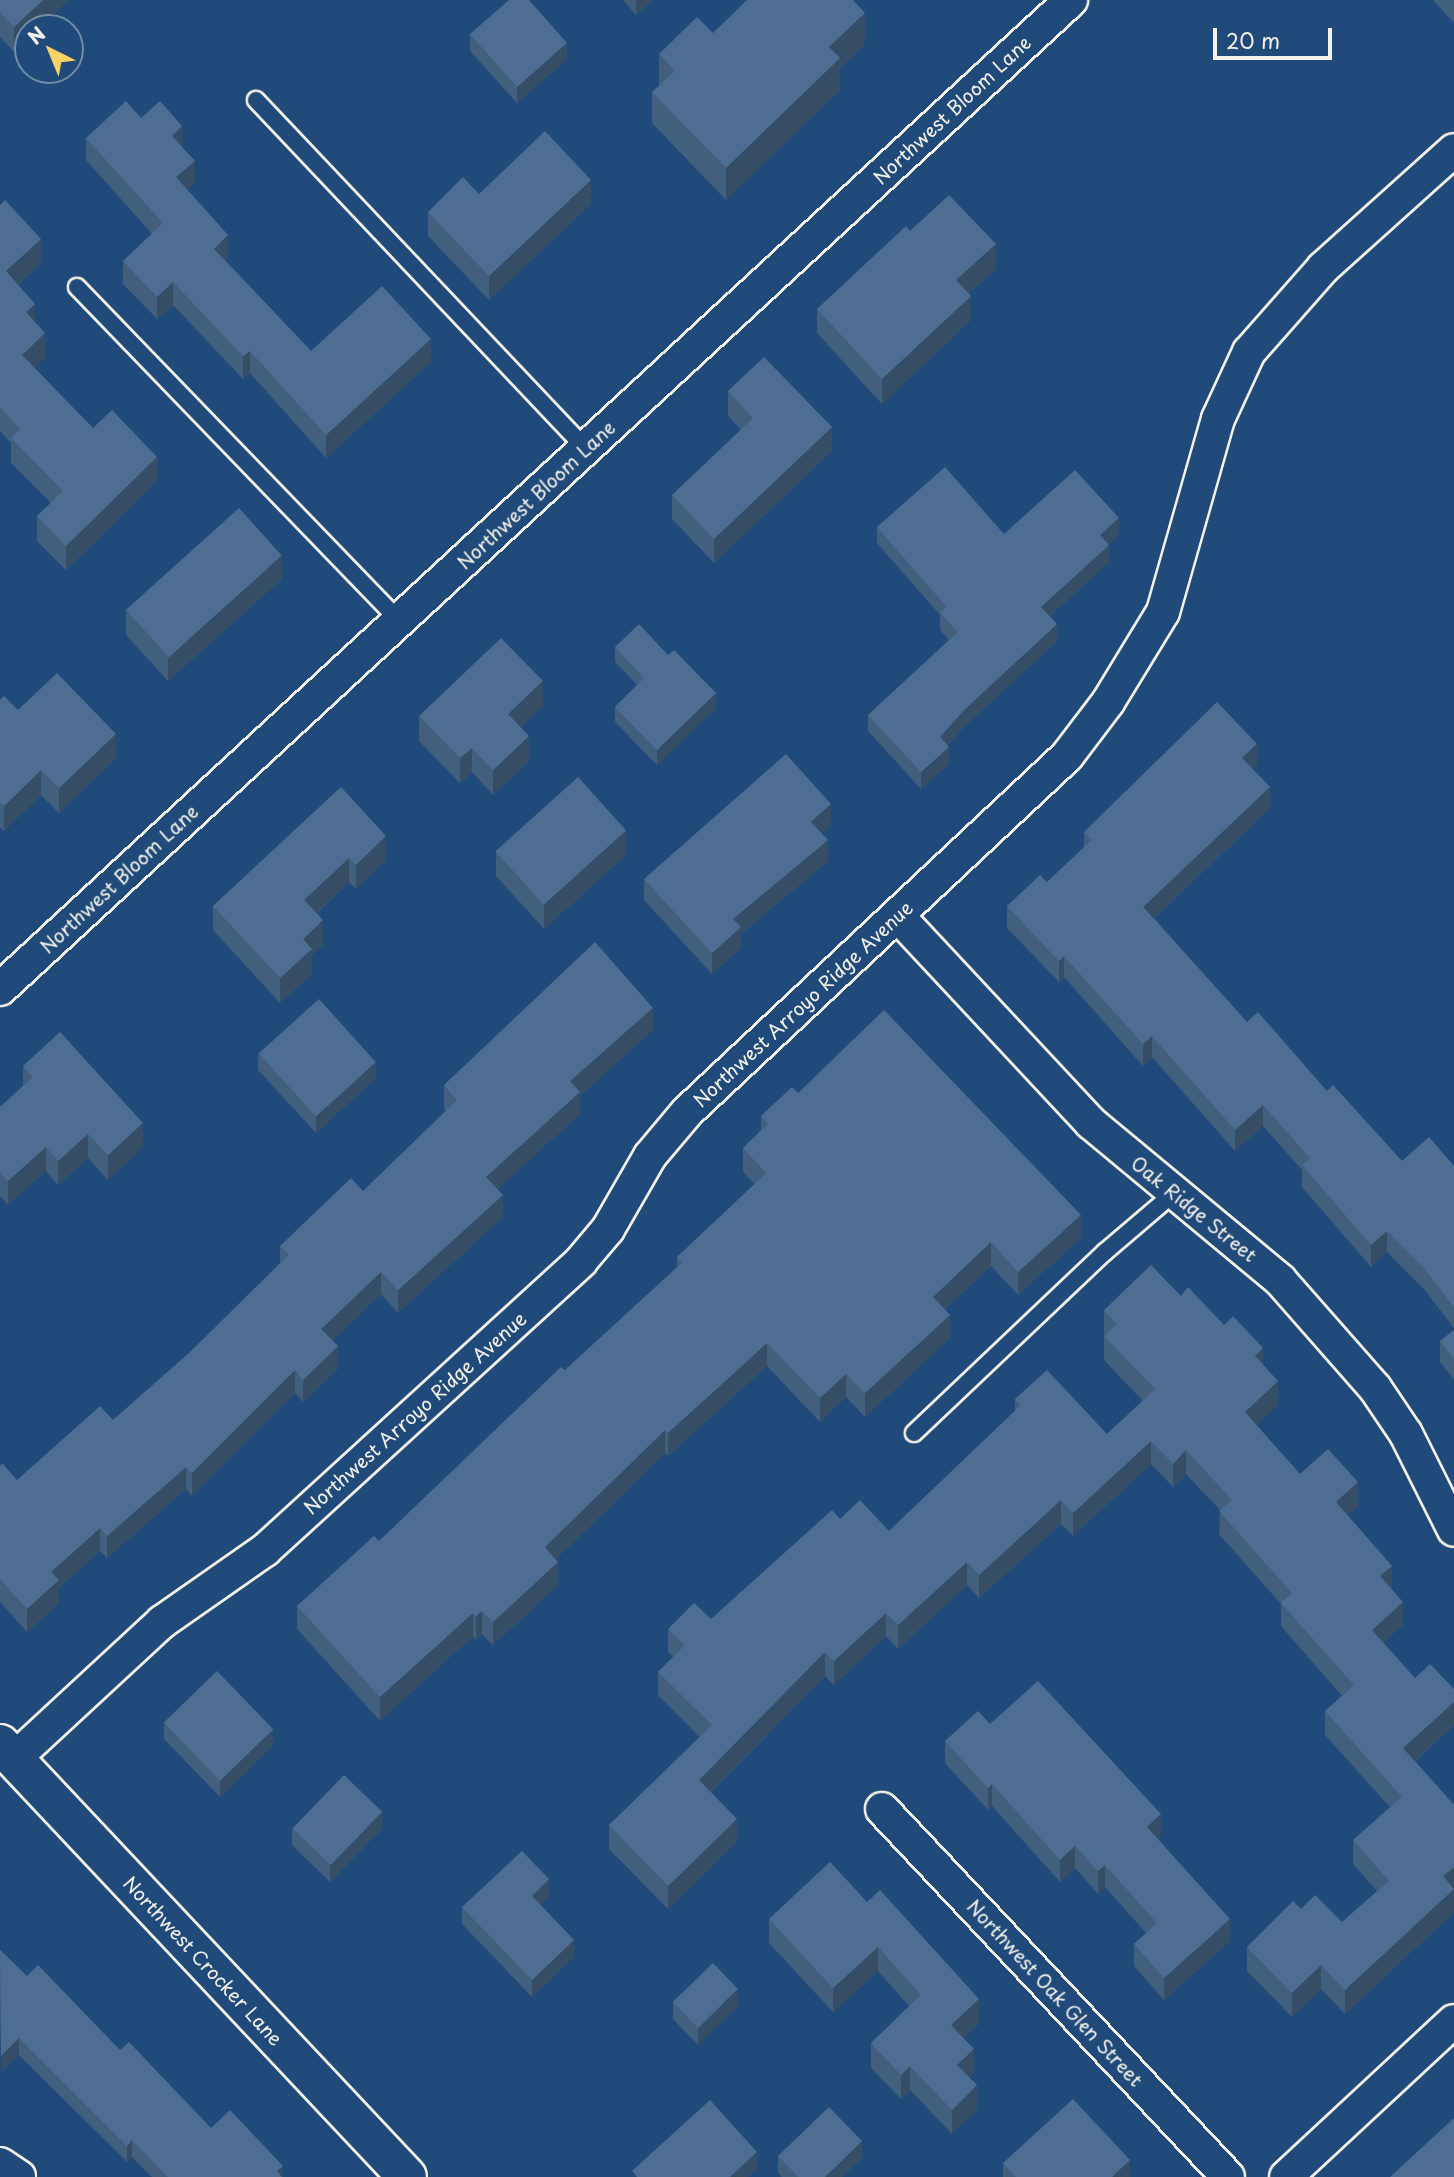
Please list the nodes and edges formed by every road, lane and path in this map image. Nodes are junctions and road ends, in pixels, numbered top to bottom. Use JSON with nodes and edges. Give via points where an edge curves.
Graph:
{"nodes":[{"id":1,"x":1071,"y":0,"type":"edge"},
{"id":2,"x":256,"y":100,"type":"dead end"},
{"id":3,"x":1454,"y":150,"type":"edge"},
{"id":4,"x":77,"y":287,"type":"dead end"},
{"id":5,"x":586,"y":449,"type":"junction"},
{"id":6,"x":400,"y":621,"type":"junction"},
{"id":7,"x":898,"y":916,"type":"junction"},
{"id":8,"x":0,"y":989,"type":"edge"},
{"id":9,"x":1173,"y":1194,"type":"junction"},
{"id":10,"x":914,"y":1433,"type":"dead end"},
{"id":11,"x":1454,"y":1530,"type":"edge"},
{"id":12,"x":7,"y":1752,"type":"edge"},
{"id":13,"x":882,"y":1809,"type":"dead end"},
{"id":14,"x":1454,"y":2021,"type":"edge"},
{"id":15,"x":0,"y":2164,"type":"edge"},
{"id":16,"x":19,"y":2177,"type":"edge"},
{"id":17,"x":407,"y":2177,"type":"edge"},
{"id":18,"x":1228,"y":2177,"type":"edge"},
{"id":19,"x":1286,"y":2177,"type":"edge"}],
"edges":[{"from":1,"to":5,"type":"street","name":"Northwest Bloom Lane"},
{"from":2,"to":5,"type":"lane"},
{"from":3,"to":7,"type":"street","name":"Northwest Arroyo Ridge Avenue","via":[[1323,268],[1249,352],[1218,419],[1163,612],[1108,702],[1067,756]]},
{"from":4,"to":6,"type":"lane"},
{"from":5,"to":6,"type":"street","name":"Northwest Bloom Lane"},
{"from":6,"to":8,"type":"street","name":"Northwest Bloom Lane"},
{"from":7,"to":9,"type":"street","name":"Oak Ridge Street","via":[[1091,1123]]},
{"from":7,"to":12,"type":"street","name":"Northwest Arroyo Ridge Avenue","via":[[687,1112],[650,1156],[608,1229],[582,1261],[265,1550],[162,1622]]},
{"from":9,"to":10,"type":"lane"},
{"from":9,"to":11,"type":"street","name":"Oak Ridge Street","via":[[1280,1280],[1375,1388],[1406,1434]]},
{"from":12,"to":17,"type":"street","name":"Northwest Crocker Lane"},
{"from":13,"to":18,"type":"street","name":"Northwest Oak Glen Street"},
{"from":14,"to":19,"type":"street"},
{"from":15,"to":16,"type":"street"}]}
